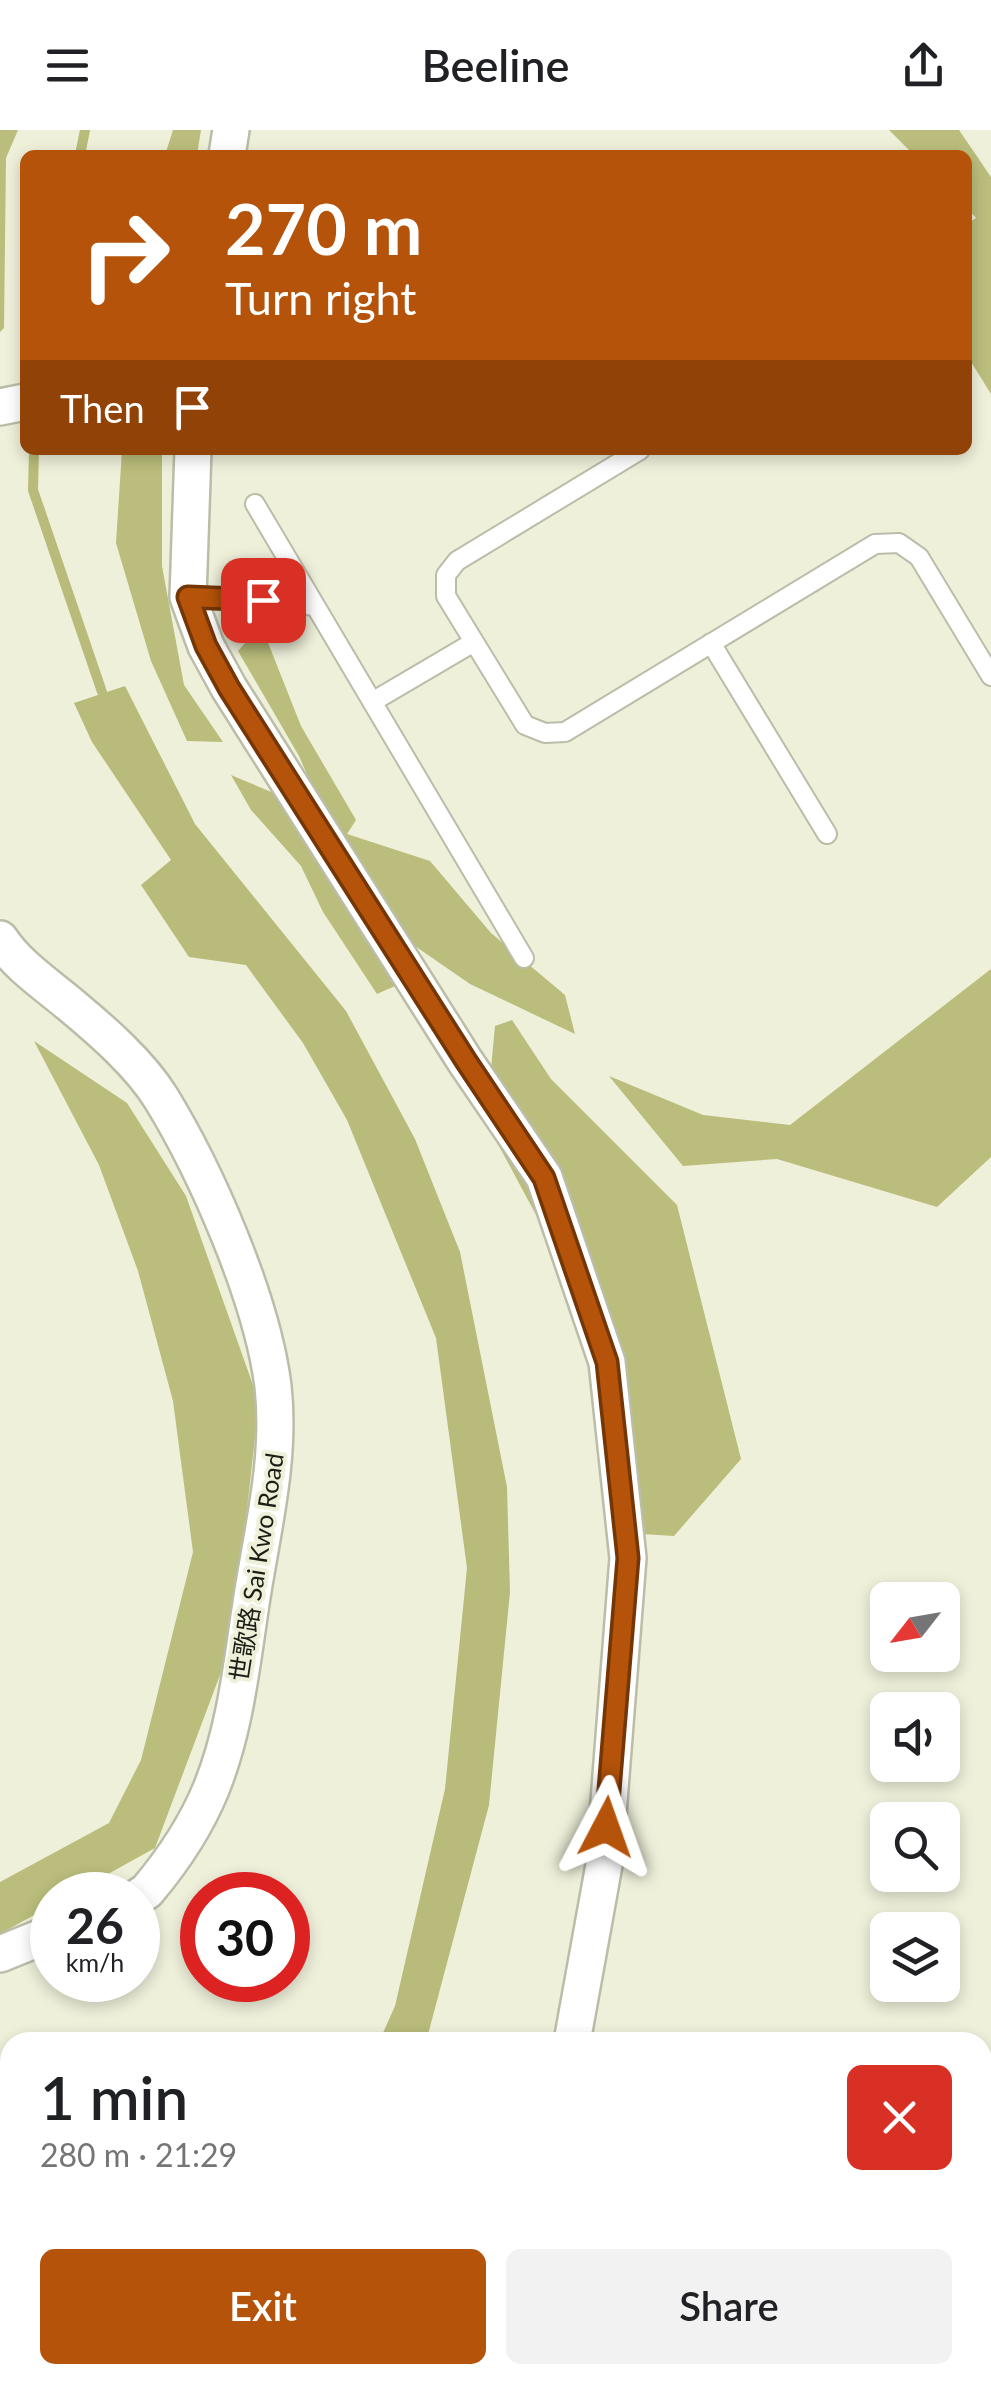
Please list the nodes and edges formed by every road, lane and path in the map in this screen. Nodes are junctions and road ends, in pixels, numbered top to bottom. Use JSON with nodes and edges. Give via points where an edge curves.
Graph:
{"nodes":[{"id":1,"x":193,"y":455,"type":"edge"},
{"id":2,"x":632,"y":455,"type":"edge"},
{"id":3,"x":254,"y":504,"type":"dead end"},
{"id":4,"x":188,"y":597,"type":"junction"},
{"id":5,"x":315,"y":606,"type":"junction"},
{"id":6,"x":474,"y":642,"type":"junction"},
{"id":7,"x":711,"y":643,"type":"junction"},
{"id":8,"x":991,"y":676,"type":"edge"},
{"id":9,"x":372,"y":702,"type":"junction"},
{"id":10,"x":827,"y":834,"type":"dead end"},
{"id":11,"x":0,"y":939,"type":"edge"},
{"id":12,"x":524,"y":958,"type":"dead end"},
{"id":13,"x":160,"y":1874,"type":"edge"},
{"id":14,"x":30,"y":1942,"type":"edge"},
{"id":15,"x":0,"y":1954,"type":"edge"},
{"id":16,"x":574,"y":2032,"type":"edge"}],
"edges":[{"from":1,"to":4,"type":"street"},
{"from":2,"to":6,"type":"lane","via":[[456,560],[446,575],[446,596]]},
{"from":3,"to":5,"type":"lane"},
{"from":4,"to":5,"type":"lane"},
{"from":4,"to":16,"type":"street","via":[[229,688],[544,1178],[607,1362],[628,1558],[604,1865]]},
{"from":5,"to":9,"type":"lane"},
{"from":6,"to":7,"type":"lane","via":[[525,725],[546,733],[564,732]]},
{"from":6,"to":9,"type":"lane"},
{"from":7,"to":8,"type":"lane","via":[[875,544],[899,543],[918,557]]},
{"from":7,"to":10,"type":"lane"},
{"from":9,"to":12,"type":"lane"},
{"from":11,"to":13,"type":"street","name":"世歌路 Sai Kwo Road","via":[[159,1094],[256,1308],[272,1386],[276,1451],[232,1726],[190,1836]]},
{"from":14,"to":15,"type":"street"}]}
